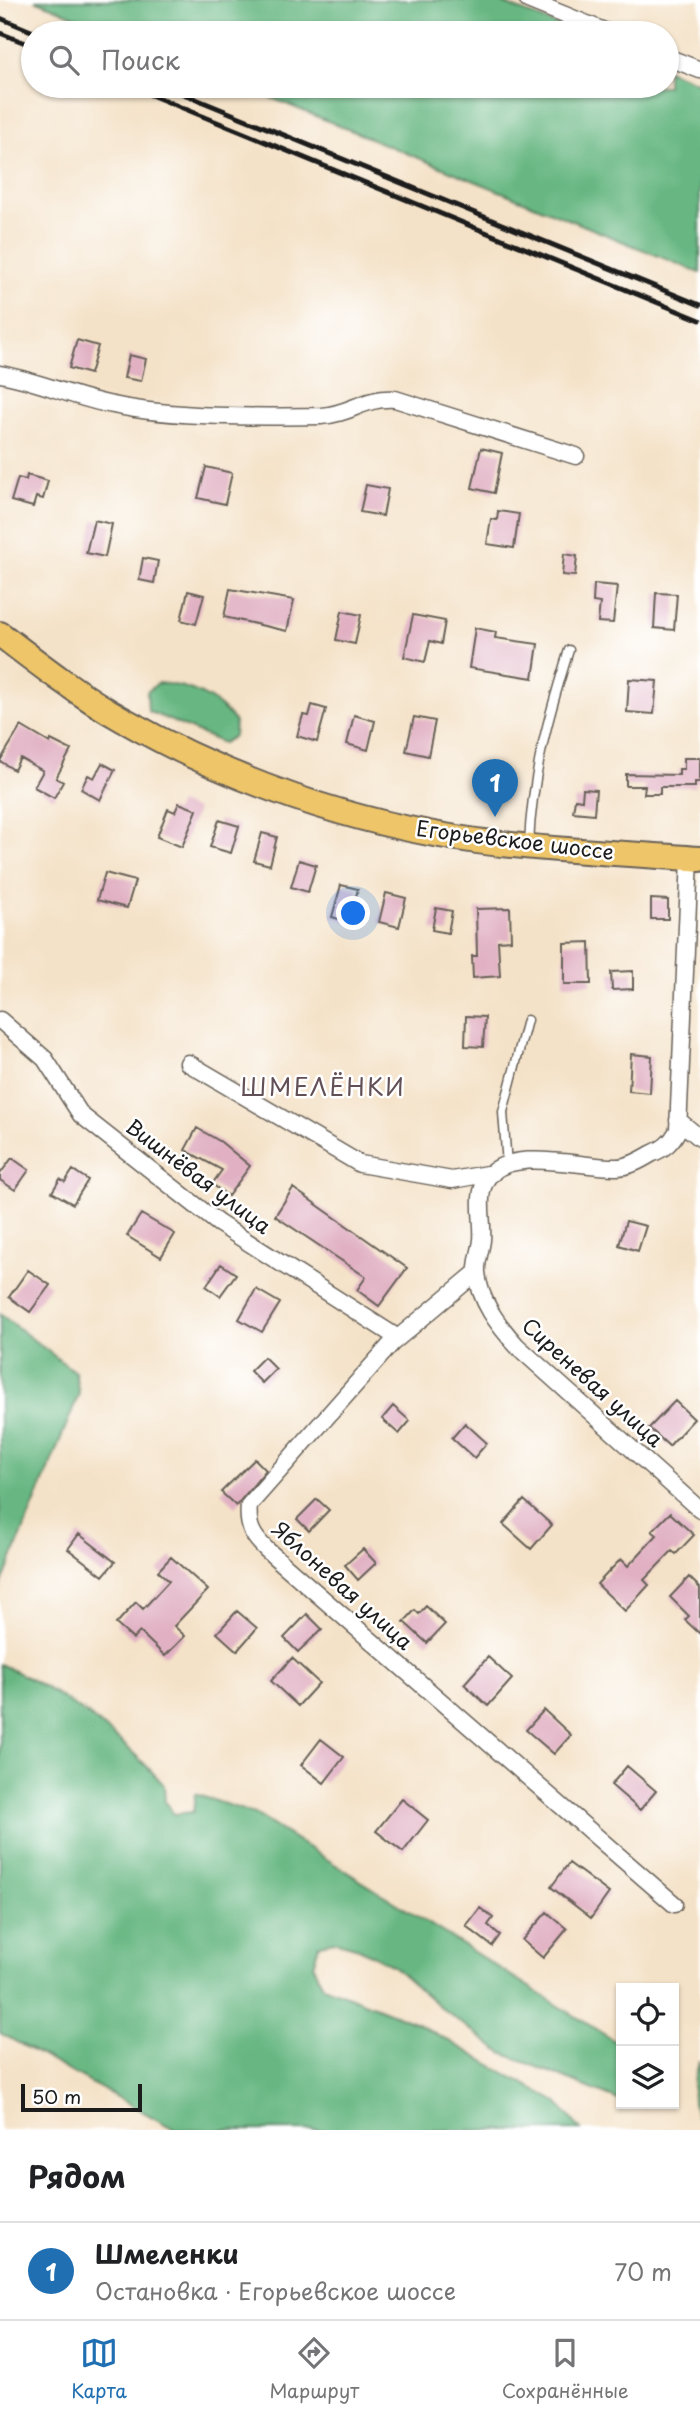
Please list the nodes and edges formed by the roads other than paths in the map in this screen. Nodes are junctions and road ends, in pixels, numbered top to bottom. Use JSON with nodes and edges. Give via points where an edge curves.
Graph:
{"nodes":[{"id":1,"x":528,"y":0,"type":"edge"},
{"id":2,"x":580,"y":21,"type":"edge"},
{"id":3,"x":679,"y":62,"type":"edge"},
{"id":4,"x":700,"y":70,"type":"edge"},
{"id":5,"x":0,"y":374,"type":"edge"},
{"id":6,"x":576,"y":456,"type":"dead end"},
{"id":7,"x":0,"y":634,"type":"edge"},
{"id":8,"x":569,"y":650,"type":"dead end"},
{"id":9,"x":529,"y":846,"type":"junction"},
{"id":10,"x":695,"y":858,"type":"edge"},
{"id":11,"x":0,"y":1020,"type":"edge"},
{"id":12,"x":527,"y":1020,"type":"dead end"},
{"id":13,"x":188,"y":1063,"type":"dead end"},
{"id":14,"x":678,"y":1120,"type":"junction"},
{"id":15,"x":700,"y":1139,"type":"edge"},
{"id":16,"x":500,"y":1169,"type":"junction"},
{"id":17,"x":477,"y":1272,"type":"junction"},
{"id":18,"x":398,"y":1338,"type":"junction"},
{"id":19,"x":700,"y":1510,"type":"edge"},
{"id":20,"x":674,"y":1904,"type":"dead end"}],
"edges":[{"from":1,"to":2,"type":"street"},
{"from":3,"to":4,"type":"street"},
{"from":5,"to":6,"type":"street","via":[[113,405],[160,411],[321,416],[342,414],[374,397],[395,399]]},
{"from":7,"to":9,"type":"main road","name":"Егорьевское шоссе","via":[[120,718],[207,762],[346,814],[417,831]]},
{"from":8,"to":9,"type":"lane","via":[[531,795]]},
{"from":9,"to":10,"type":"main road","name":"Егорьевское шоссе"},
{"from":10,"to":14,"type":"street"},
{"from":11,"to":18,"type":"street","name":"Вишнёвая улица","via":[[45,1059],[81,1115],[218,1223]]},
{"from":12,"to":16,"type":"lane","via":[[503,1112]]},
{"from":13,"to":16,"type":"street","via":[[360,1164],[452,1180]]},
{"from":14,"to":15,"type":"street"},
{"from":14,"to":16,"type":"street","via":[[671,1143],[620,1167],[548,1161]]},
{"from":16,"to":17,"type":"street","via":[[487,1178],[482,1193],[483,1237]]},
{"from":17,"to":18,"type":"street","name":"Яблоневая улица"},
{"from":17,"to":19,"type":"street","name":"Сиреневая улица","via":[[497,1324],[517,1346]]},
{"from":18,"to":20,"type":"street","name":"Яблоневая улица","via":[[249,1505],[253,1536]]}]}
